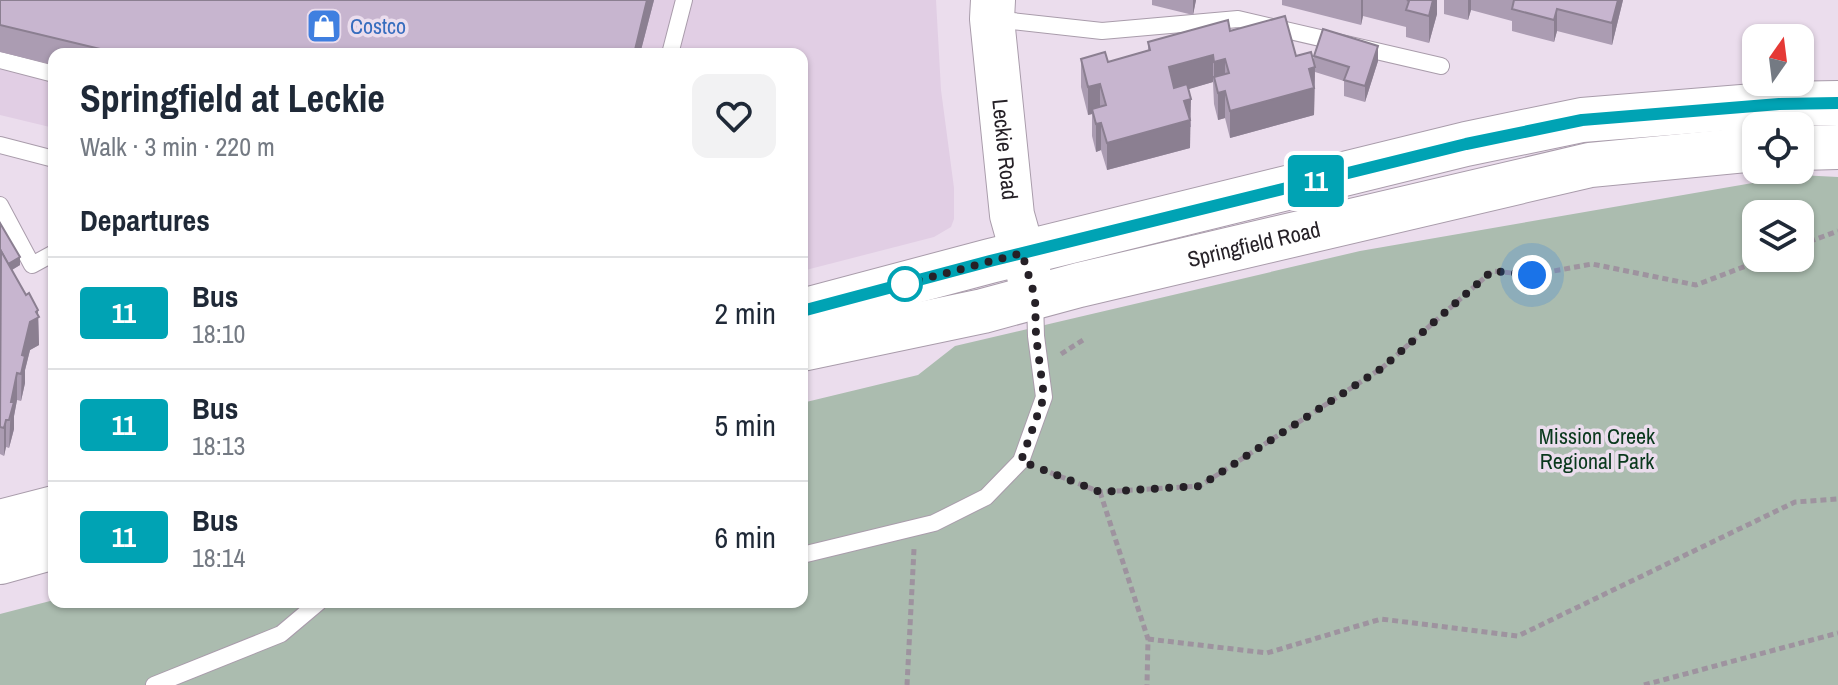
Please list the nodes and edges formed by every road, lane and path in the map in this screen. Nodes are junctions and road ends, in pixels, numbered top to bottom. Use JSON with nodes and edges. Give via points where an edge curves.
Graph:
{"nodes":[{"id":1,"x":684,"y":0,"type":"edge"},
{"id":2,"x":992,"y":10,"type":"edge"},
{"id":3,"x":672,"y":48,"type":"edge"},
{"id":4,"x":0,"y":60,"type":"edge"},
{"id":5,"x":1441,"y":66,"type":"dead end"},
{"id":6,"x":48,"y":72,"type":"edge"},
{"id":7,"x":1838,"y":103,"type":"edge"},
{"id":8,"x":0,"y":145,"type":"edge"},
{"id":9,"x":1838,"y":147,"type":"edge"},
{"id":10,"x":1814,"y":148,"type":"edge"},
{"id":11,"x":1742,"y":150,"type":"edge"},
{"id":12,"x":48,"y":157,"type":"edge"},
{"id":13,"x":0,"y":205,"type":"edge"},
{"id":14,"x":1838,"y":231,"type":"edge"},
{"id":15,"x":1814,"y":240,"type":"edge"},
{"id":16,"x":1022,"y":253,"type":"junction"},
{"id":17,"x":48,"y":256,"type":"edge"},
{"id":18,"x":1742,"y":268,"type":"edge"},
{"id":19,"x":1035,"y":297,"type":"junction"},
{"id":20,"x":808,"y":309,"type":"edge"},
{"id":21,"x":808,"y":348,"type":"edge"},
{"id":22,"x":1021,"y":461,"type":"junction"},
{"id":23,"x":1100,"y":492,"type":"junction"},
{"id":24,"x":1838,"y":499,"type":"edge"},
{"id":25,"x":48,"y":510,"type":"edge"},
{"id":26,"x":0,"y":522,"type":"edge"},
{"id":27,"x":915,"y":528,"type":"junction"},
{"id":28,"x":48,"y":549,"type":"edge"},
{"id":29,"x":808,"y":554,"type":"edge"},
{"id":30,"x":0,"y":562,"type":"edge"},
{"id":31,"x":312,"y":608,"type":"edge"},
{"id":32,"x":1838,"y":633,"type":"edge"},
{"id":33,"x":1148,"y":639,"type":"junction"},
{"id":34,"x":154,"y":685,"type":"edge"},
{"id":35,"x":907,"y":685,"type":"edge"},
{"id":36,"x":1147,"y":685,"type":"edge"},
{"id":37,"x":1644,"y":685,"type":"edge"}],
"edges":[{"from":1,"to":3,"type":"lane"},
{"from":2,"to":5,"type":"lane","via":[[1102,31],[1238,19]]},
{"from":2,"to":16,"type":"main road","name":"Leckie Road","via":[[1012,215]]},
{"from":4,"to":6,"type":"lane"},
{"from":7,"to":16,"type":"main road","name":"Springfield Road","via":[[1582,120]]},
{"from":8,"to":12,"type":"lane"},
{"from":9,"to":10,"type":"main road"},
{"from":11,"to":19,"type":"main road","name":"Springfield Road","via":[[1590,165]]},
{"from":13,"to":17,"type":"lane","via":[[32,265]]},
{"from":14,"to":15,"type":"path"},
{"from":16,"to":19,"type":"main road","name":"Leckie Road"},
{"from":16,"to":20,"type":"main road","name":"Springfield Road"},
{"from":18,"to":23,"type":"path","via":[[1696,285],[1592,264],[1532,275],[1492,271],[1382,368],[1200,486]]},
{"from":19,"to":21,"type":"main road","name":"Springfield Road"},
{"from":19,"to":22,"type":"lane","via":[[1044,397]]},
{"from":22,"to":23,"type":"path"},
{"from":22,"to":27,"type":"lane","via":[[986,497]]},
{"from":23,"to":33,"type":"path"},
{"from":24,"to":33,"type":"path","via":[[1795,502],[1518,636],[1381,619],[1267,653]]},
{"from":25,"to":26,"type":"main road"},
{"from":27,"to":29,"type":"lane"},
{"from":27,"to":35,"type":"path"},
{"from":28,"to":30,"type":"main road"},
{"from":31,"to":34,"type":"lane","via":[[281,634]]},
{"from":32,"to":37,"type":"path"},
{"from":33,"to":36,"type":"path"}]}
